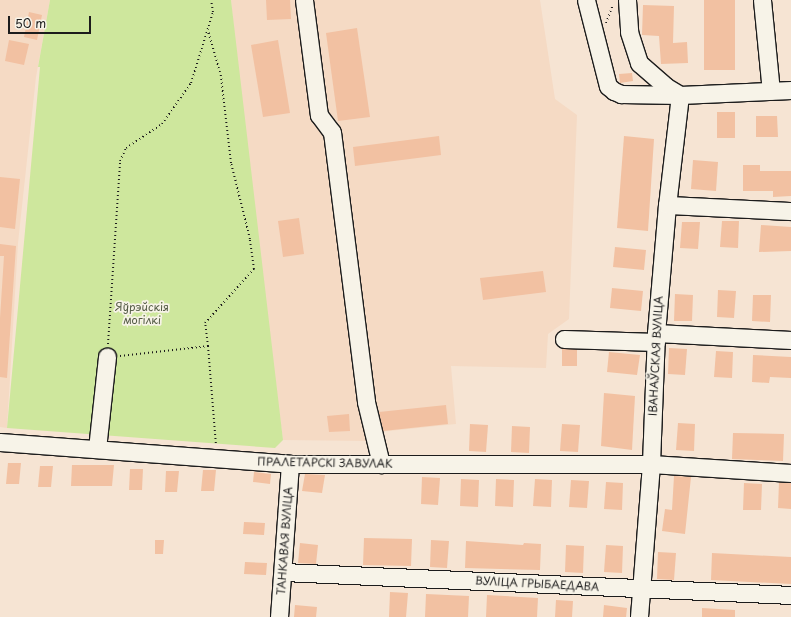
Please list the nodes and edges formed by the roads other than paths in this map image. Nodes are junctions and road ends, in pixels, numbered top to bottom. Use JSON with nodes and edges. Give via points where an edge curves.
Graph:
{"nodes":[{"id":1,"x":304,"y":0,"type":"edge"},
{"id":2,"x":586,"y":0,"type":"edge"},
{"id":3,"x":627,"y":0,"type":"edge"},
{"id":4,"x":762,"y":0,"type":"edge"},
{"id":5,"x":791,"y":90,"type":"edge"},
{"id":6,"x":771,"y":91,"type":"junction"},
{"id":7,"x":680,"y":95,"type":"junction"},
{"id":8,"x":667,"y":205,"type":"junction"},
{"id":9,"x":791,"y":212,"type":"edge"},
{"id":10,"x":656,"y":337,"type":"junction"},
{"id":11,"x":564,"y":339,"type":"dead end"},
{"id":12,"x":791,"y":340,"type":"edge"},
{"id":13,"x":107,"y":357,"type":"road end"},
{"id":14,"x":0,"y":442,"type":"edge"},
{"id":15,"x":97,"y":449,"type":"junction"},
{"id":16,"x":290,"y":464,"type":"junction"},
{"id":17,"x":381,"y":464,"type":"junction"},
{"id":18,"x":651,"y":464,"type":"junction"},
{"id":19,"x":791,"y":473,"type":"edge"},
{"id":20,"x":283,"y":572,"type":"junction"},
{"id":21,"x":640,"y":588,"type":"junction"},
{"id":22,"x":791,"y":595,"type":"edge"},
{"id":23,"x":279,"y":617,"type":"edge"},
{"id":24,"x":638,"y":617,"type":"edge"}],
"edges":[{"from":1,"to":17,"type":"street","via":[[319,115],[332,132],[366,402]]},
{"from":2,"to":7,"type":"street","via":[[608,86],[621,94]]},
{"from":3,"to":7,"type":"street","via":[[629,32],[639,63],[665,86]]},
{"from":4,"to":6,"type":"street"},
{"from":5,"to":6,"type":"street"},
{"from":6,"to":7,"type":"street"},
{"from":7,"to":8,"type":"street","name":"ІВАНАЎСКАЯ ВУЛІЦА"},
{"from":8,"to":9,"type":"street"},
{"from":8,"to":10,"type":"street","name":"ІВАНАЎСКАЯ ВУЛІЦА"},
{"from":10,"to":11,"type":"street"},
{"from":10,"to":12,"type":"street"},
{"from":10,"to":18,"type":"street","name":"ІВАНАЎСКАЯ ВУЛІЦА"},
{"from":13,"to":15,"type":"street"},
{"from":14,"to":15,"type":"street","name":"ПРАЛЕТАРСКІ ЗАВУЛАК"},
{"from":15,"to":16,"type":"street","name":"ПРАЛЕТАРСКІ ЗАВУЛАК"},
{"from":16,"to":17,"type":"street","name":"ПРАЛЕТАРСКІ ЗАВУЛАК"},
{"from":16,"to":20,"type":"street","name":"ТАНКАВАЯ ВУЛІЦА"},
{"from":17,"to":18,"type":"street","name":"ПРАЛЕТАРСКІ ЗАВУЛАК"},
{"from":18,"to":19,"type":"street","name":"ПРАЛЕТАРСКІ ЗАВУЛАК"},
{"from":18,"to":21,"type":"street","name":"ІВАНАЎСКАЯ ВУЛІЦА"},
{"from":20,"to":21,"type":"street","name":"ВУЛІЦА ГРЫБАЕДАВА"},
{"from":20,"to":23,"type":"street","name":"ТАНКАВАЯ ВУЛІЦА"},
{"from":21,"to":22,"type":"street","name":"ВУЛІЦА ГРЫБАЕДАВА"},
{"from":21,"to":24,"type":"street","name":"ІВАНАЎСКАЯ ВУЛІЦА"}]}
